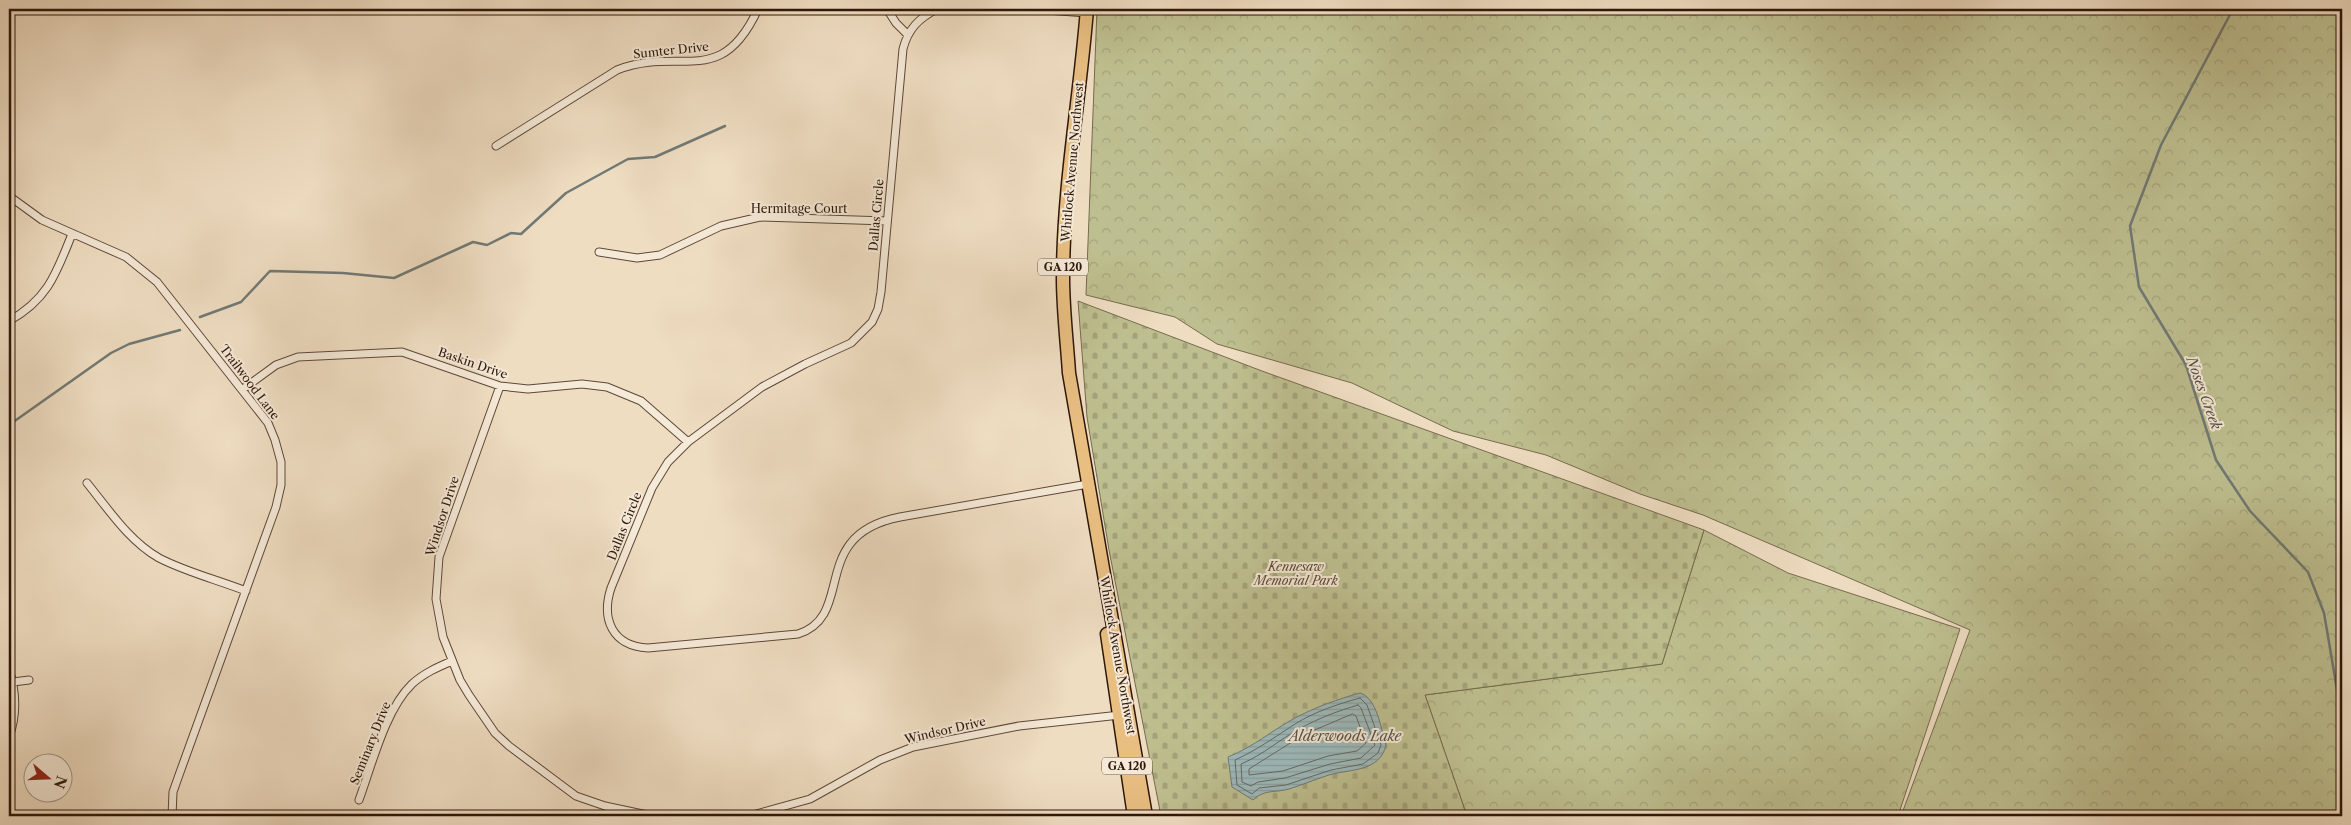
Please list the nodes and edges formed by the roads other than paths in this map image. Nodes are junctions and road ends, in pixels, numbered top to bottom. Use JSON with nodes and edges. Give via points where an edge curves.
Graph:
{"nodes":[{"id":1,"x":758,"y":9,"type":"edge"},
{"id":2,"x":887,"y":9,"type":"edge"},
{"id":3,"x":937,"y":9,"type":"edge"},
{"id":4,"x":1034,"y":9,"type":"edge"},
{"id":5,"x":1087,"y":11,"type":"edge"},
{"id":6,"x":907,"y":34,"type":"junction"},
{"id":7,"x":496,"y":146,"type":"dead end"},
{"id":8,"x":9,"y":196,"type":"edge"},
{"id":9,"x":887,"y":221,"type":"junction"},
{"id":10,"x":72,"y":234,"type":"junction"},
{"id":11,"x":600,"y":252,"type":"dead end"},
{"id":12,"x":9,"y":321,"type":"edge"},
{"id":13,"x":500,"y":386,"type":"junction"},
{"id":14,"x":243,"y":389,"type":"junction"},
{"id":15,"x":688,"y":442,"type":"junction"},
{"id":16,"x":88,"y":483,"type":"dead end"},
{"id":17,"x":1088,"y":484,"type":"junction"},
{"id":18,"x":246,"y":590,"type":"junction"},
{"id":19,"x":452,"y":661,"type":"junction"},
{"id":20,"x":9,"y":669,"type":"edge"},
{"id":21,"x":29,"y":680,"type":"dead end"},
{"id":22,"x":13,"y":682,"type":"junction"},
{"id":23,"x":1124,"y":715,"type":"junction"},
{"id":24,"x":9,"y":737,"type":"edge"},
{"id":25,"x":360,"y":800,"type":"dead end"},
{"id":26,"x":172,"y":816,"type":"edge"},
{"id":27,"x":652,"y":816,"type":"edge"},
{"id":28,"x":749,"y":816,"type":"edge"},
{"id":29,"x":1134,"y":816,"type":"edge"},
{"id":30,"x":1146,"y":816,"type":"edge"}],
"edges":[{"from":1,"to":7,"type":"street","name":"Sumter Drive","via":[[745,33],[724,54],[694,61],[637,63],[617,70]]},
{"from":2,"to":6,"type":"street"},
{"from":3,"to":6,"type":"street","via":[[920,19]]},
{"from":4,"to":5,"type":"street"},
{"from":5,"to":17,"type":"highway","name":"Whitlock Avenue Northwest","number":"GA 120","via":[[1068,186],[1063,278],[1069,373]]},
{"from":6,"to":9,"type":"street","name":"Dallas Circle","via":[[901,63]]},
{"from":8,"to":10,"type":"street","name":"Trailwood Lane","via":[[42,220]]},
{"from":9,"to":11,"type":"street","name":"Hermitage Court","via":[[760,217],[721,226],[660,255],[637,258]]},
{"from":9,"to":15,"type":"street","name":"Dallas Circle","via":[[880,302],[867,330],[851,343],[775,379]]},
{"from":10,"to":12,"type":"street","via":[[49,287],[34,305]]},
{"from":10,"to":14,"type":"street","name":"Trailwood Lane","via":[[114,250],[148,273]]},
{"from":13,"to":14,"type":"street","name":"Baskin Drive","via":[[422,358],[391,352],[298,357],[264,371]]},
{"from":13,"to":15,"type":"street","name":"Baskin Drive","via":[[528,388],[582,384],[607,387],[640,401]]},
{"from":13,"to":19,"type":"street","name":"Windsor Drive","via":[[439,557],[438,617]]},
{"from":14,"to":18,"type":"street","name":"Trailwood Lane","via":[[272,431],[282,475],[276,507]]},
{"from":15,"to":17,"type":"street","name":"Dallas Circle","via":[[657,478],[606,604],[612,630],[622,641],[634,646],[648,648],[791,636],[805,632],[816,625],[828,607],[845,550],[871,526],[900,517]]},
{"from":16,"to":18,"type":"street","via":[[125,530],[152,553],[170,563]]},
{"from":17,"to":23,"type":"highway","name":"Whitlock Avenue Northwest","number":"GA 120"},
{"from":18,"to":26,"type":"street","name":"Trailwood Lane","via":[[176,783]]},
{"from":19,"to":25,"type":"street","name":"Seminary Drive","via":[[421,677],[400,698]]},
{"from":19,"to":27,"type":"street","name":"Windsor Drive","via":[[481,715],[516,752],[576,796]]},
{"from":20,"to":22,"type":"street"},
{"from":21,"to":22,"type":"street"},
{"from":22,"to":24,"type":"street","via":[[14,714]]},
{"from":23,"to":28,"type":"street","name":"Windsor Drive","via":[[1019,726],[913,747],[880,760],[810,799]]},
{"from":23,"to":29,"type":"highway","name":"Whitlock Avenue Northwest","number":"GA 120"},
{"from":23,"to":30,"type":"highway","name":"Whitlock Avenue Northwest","number":"GA 120"}]}
